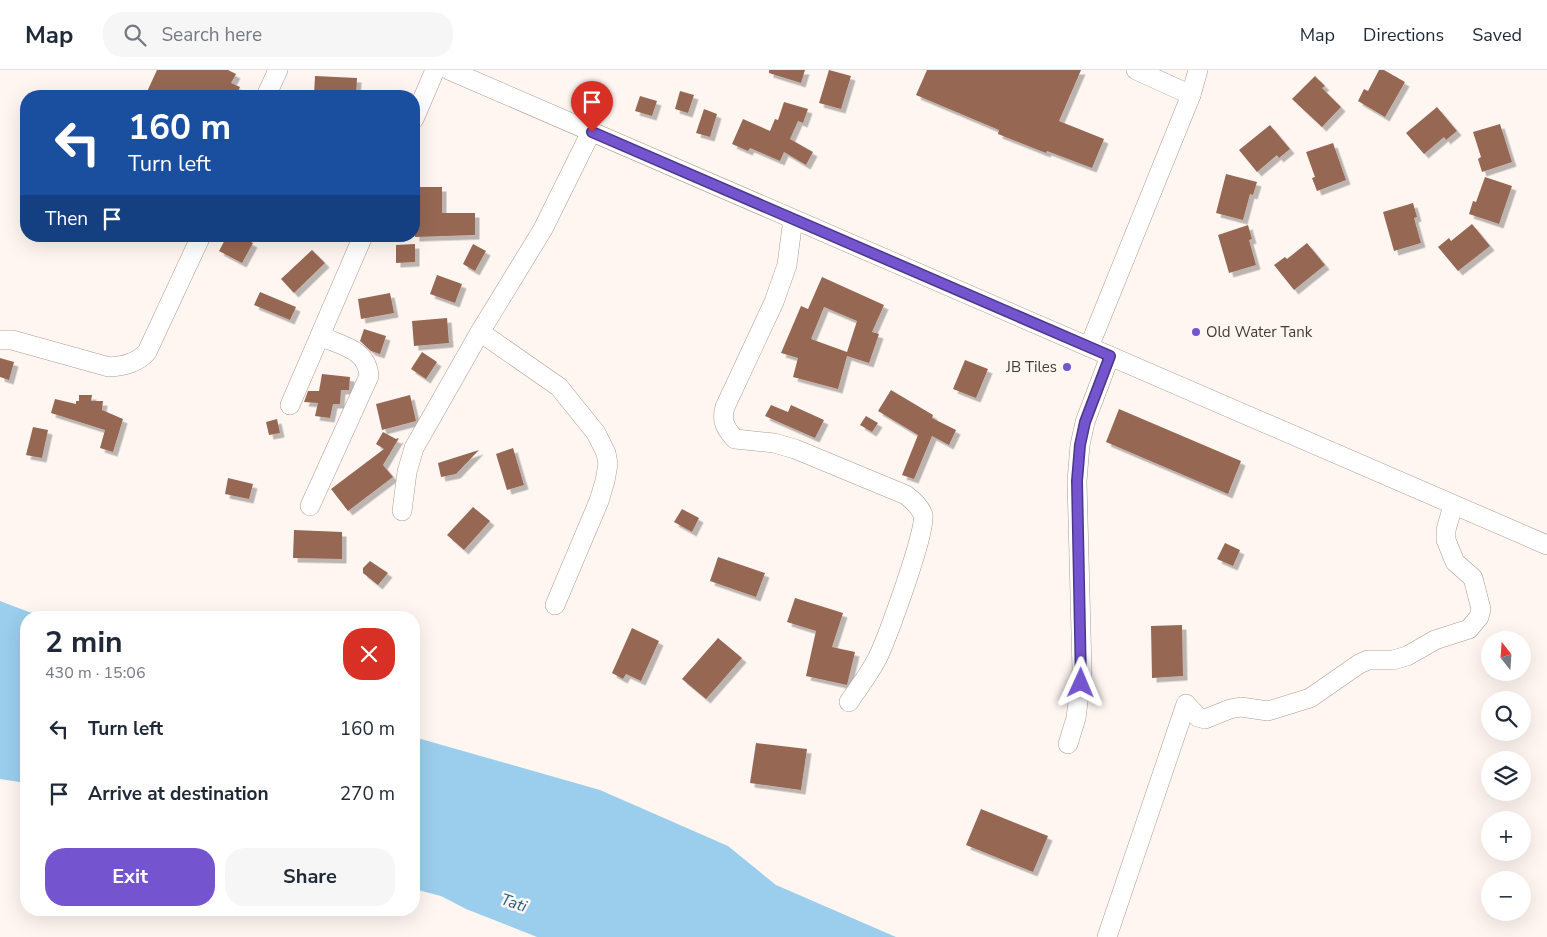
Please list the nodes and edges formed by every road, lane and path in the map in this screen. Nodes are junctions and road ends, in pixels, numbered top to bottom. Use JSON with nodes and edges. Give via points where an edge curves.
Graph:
{"nodes":[{"id":1,"x":278,"y":70,"type":"edge"},
{"id":2,"x":435,"y":70,"type":"edge"},
{"id":3,"x":449,"y":70,"type":"edge"},
{"id":4,"x":1136,"y":70,"type":"edge"},
{"id":5,"x":1198,"y":70,"type":"edge"},
{"id":6,"x":269,"y":90,"type":"edge"},
{"id":7,"x":1191,"y":95,"type":"junction"},
{"id":8,"x":420,"y":105,"type":"edge"},
{"id":9,"x":592,"y":132,"type":"junction"},
{"id":10,"x":792,"y":219,"type":"junction"},
{"id":11,"x":198,"y":242,"type":"edge"},
{"id":12,"x":360,"y":242,"type":"edge"},
{"id":13,"x":480,"y":332,"type":"junction"},
{"id":14,"x":320,"y":336,"type":"junction"},
{"id":15,"x":0,"y":340,"type":"edge"},
{"id":16,"x":1089,"y":346,"type":"junction"},
{"id":17,"x":1110,"y":356,"type":"junction"},
{"id":18,"x":290,"y":405,"type":"dead end"},
{"id":19,"x":1453,"y":504,"type":"junction"},
{"id":20,"x":310,"y":506,"type":"dead end"},
{"id":21,"x":402,"y":511,"type":"dead end"},
{"id":22,"x":1547,"y":545,"type":"edge"},
{"id":23,"x":555,"y":605,"type":"dead end"},
{"id":24,"x":849,"y":702,"type":"dead end"},
{"id":25,"x":1068,"y":744,"type":"dead end"},
{"id":26,"x":1106,"y":937,"type":"edge"}],
"edges":[{"from":1,"to":6,"type":"street"},
{"from":2,"to":8,"type":"street"},
{"from":3,"to":9,"type":"street"},
{"from":4,"to":7,"type":"street"},
{"from":5,"to":7,"type":"street"},
{"from":7,"to":16,"type":"street"},
{"from":9,"to":10,"type":"street"},
{"from":9,"to":13,"type":"street","via":[[543,229]]},
{"from":10,"to":16,"type":"street"},
{"from":10,"to":24,"type":"street","via":[[787,265],[774,302],[725,406],[722,417],[726,429],[735,439],[795,449],[906,495],[923,515],[924,527],[878,657]]},
{"from":11,"to":15,"type":"street","via":[[147,352],[141,358],[109,367],[12,340]]},
{"from":12,"to":14,"type":"street"},
{"from":13,"to":21,"type":"street","via":[[414,448]]},
{"from":13,"to":23,"type":"street","via":[[559,386],[596,433],[606,453],[605,481],[599,501]]},
{"from":14,"to":18,"type":"street"},
{"from":14,"to":20,"type":"street","via":[[363,355],[369,376]]},
{"from":16,"to":17,"type":"street"},
{"from":17,"to":19,"type":"street"},
{"from":17,"to":25,"type":"street","via":[[1085,422],[1080,445],[1077,481],[1082,670],[1077,711]]},
{"from":19,"to":22,"type":"street"},
{"from":19,"to":26,"type":"street","via":[[1446,540],[1455,562],[1473,578],[1481,609],[1474,625],[1435,640],[1407,656],[1393,660],[1368,660],[1310,698],[1274,710],[1230,708],[1205,719],[1198,717],[1186,704]]}]}
